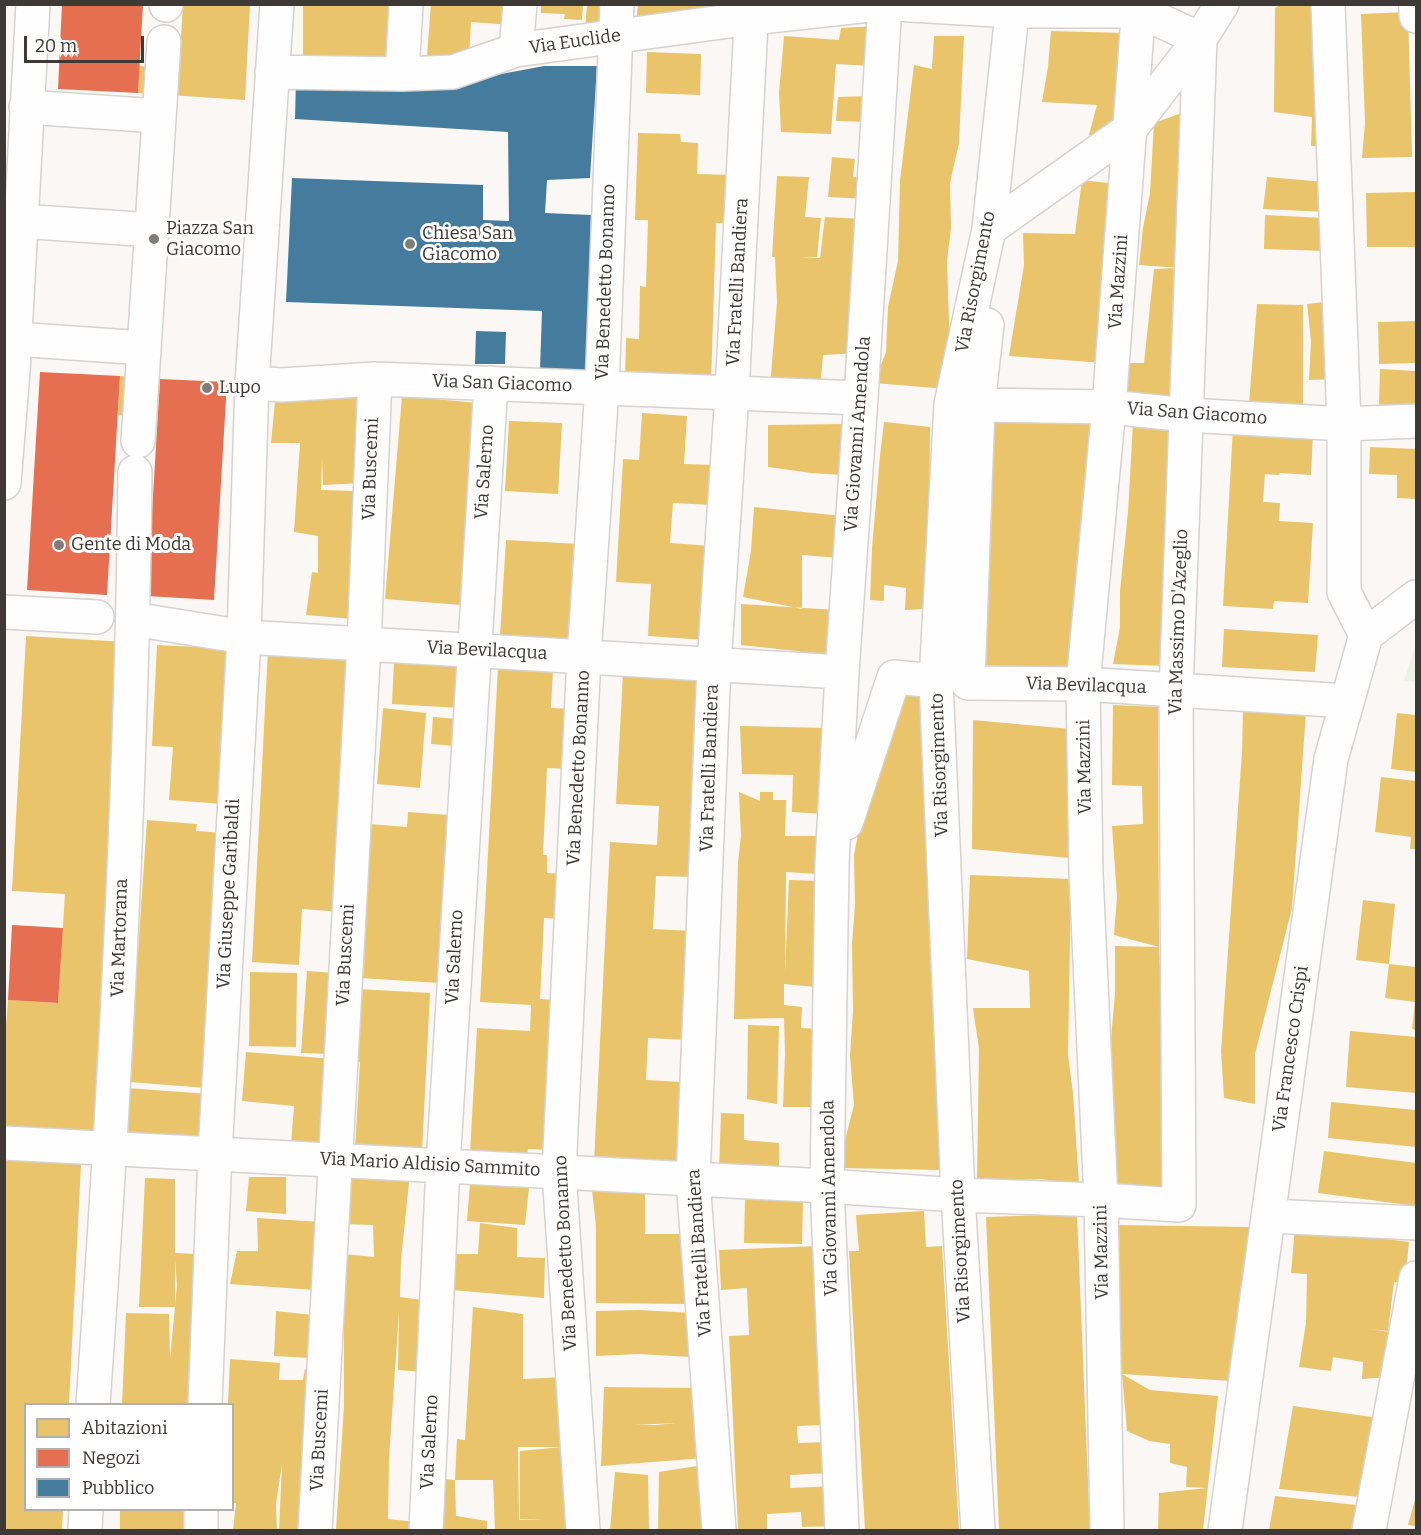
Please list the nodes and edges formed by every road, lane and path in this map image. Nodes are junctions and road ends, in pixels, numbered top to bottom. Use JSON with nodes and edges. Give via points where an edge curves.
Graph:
{"nodes":[{"id":1,"x":33,"y":4,"type":"edge"},
{"id":2,"x":277,"y":4,"type":"edge"},
{"id":3,"x":406,"y":4,"type":"edge"},
{"id":4,"x":520,"y":4,"type":"edge"},
{"id":5,"x":617,"y":4,"type":"edge"},
{"id":6,"x":879,"y":4,"type":"edge"},
{"id":7,"x":885,"y":4,"type":"edge"},
{"id":8,"x":896,"y":4,"type":"edge"},
{"id":9,"x":1222,"y":4,"type":"edge"},
{"id":10,"x":1328,"y":4,"type":"edge"},
{"id":11,"x":1416,"y":4,"type":"edge"},
{"id":12,"x":1012,"y":8,"type":"edge"},
{"id":13,"x":1139,"y":8,"type":"edge"},
{"id":14,"x":752,"y":11,"type":"edge"},
{"id":15,"x":1416,"y":16,"type":"edge"},
{"id":16,"x":616,"y":37,"type":"junction"},
{"id":17,"x":1200,"y":39,"type":"junction"},
{"id":18,"x":164,"y":42,"type":"dead end"},
{"id":19,"x":516,"y":50,"type":"junction"},
{"id":20,"x":273,"y":72,"type":"junction"},
{"id":21,"x":402,"y":74,"type":"junction"},
{"id":22,"x":26,"y":107,"type":"junction"},
{"id":23,"x":159,"y":116,"type":"junction"},
{"id":24,"x":1130,"y":129,"type":"junction"},
{"id":25,"x":20,"y":221,"type":"junction"},
{"id":26,"x":989,"y":229,"type":"junction"},
{"id":27,"x":152,"y":231,"type":"junction"},
{"id":28,"x":12,"y":258,"type":"edge"},
{"id":29,"x":992,"y":288,"type":"dead end"},
{"id":30,"x":15,"y":339,"type":"junction"},
{"id":31,"x":144,"y":348,"type":"junction"},
{"id":32,"x":375,"y":379,"type":"junction"},
{"id":33,"x":252,"y":383,"type":"junction"},
{"id":34,"x":491,"y":383,"type":"junction"},
{"id":35,"x":602,"y":388,"type":"junction"},
{"id":36,"x":732,"y":393,"type":"junction"},
{"id":37,"x":861,"y":398,"type":"junction"},
{"id":38,"x":978,"y":405,"type":"junction"},
{"id":39,"x":1109,"y":407,"type":"junction"},
{"id":40,"x":1187,"y":415,"type":"junction"},
{"id":41,"x":1416,"y":422,"type":"edge"},
{"id":42,"x":1344,"y":424,"type":"junction"},
{"id":43,"x":4,"y":483,"type":"edge"},
{"id":44,"x":1416,"y":597,"type":"edge"},
{"id":45,"x":4,"y":612,"type":"edge"},
{"id":46,"x":97,"y":617,"type":"dead end"},
{"id":47,"x":133,"y":619,"type":"junction"},
{"id":48,"x":1366,"y":635,"type":"junction"},
{"id":49,"x":244,"y":638,"type":"junction"},
{"id":50,"x":364,"y":644,"type":"junction"},
{"id":51,"x":473,"y":650,"type":"junction"},
{"id":52,"x":584,"y":657,"type":"junction"},
{"id":53,"x":714,"y":664,"type":"junction"},
{"id":54,"x":842,"y":672,"type":"junction"},
{"id":55,"x":936,"y":681,"type":"junction"},
{"id":56,"x":968,"y":683,"type":"joint"},
{"id":57,"x":1083,"y":684,"type":"junction"},
{"id":58,"x":1176,"y":691,"type":"junction"},
{"id":59,"x":1347,"y":701,"type":"junction"},
{"id":60,"x":832,"y":864,"type":"junction"},
{"id":61,"x":4,"y":1143,"type":"edge"},
{"id":62,"x":111,"y":1148,"type":"junction"},
{"id":63,"x":215,"y":1154,"type":"junction"},
{"id":64,"x":335,"y":1161,"type":"junction"},
{"id":65,"x":443,"y":1166,"type":"junction"},
{"id":66,"x":559,"y":1172,"type":"junction"},
{"id":67,"x":693,"y":1179,"type":"junction"},
{"id":68,"x":826,"y":1186,"type":"junction"},
{"id":69,"x":958,"y":1195,"type":"junction"},
{"id":70,"x":1101,"y":1200,"type":"junction"},
{"id":71,"x":1179,"y":1205,"type":"joint"},
{"id":72,"x":1269,"y":1216,"type":"junction"},
{"id":73,"x":1416,"y":1223,"type":"edge"},
{"id":74,"x":1416,"y":1278,"type":"edge"},
{"id":75,"x":93,"y":1403,"type":"edge"},
{"id":76,"x":205,"y":1403,"type":"edge"},
{"id":77,"x":86,"y":1511,"type":"edge"},
{"id":78,"x":201,"y":1511,"type":"edge"},
{"id":79,"x":85,"y":1530,"type":"edge"},
{"id":80,"x":201,"y":1530,"type":"edge"},
{"id":81,"x":315,"y":1530,"type":"edge"},
{"id":82,"x":426,"y":1530,"type":"edge"},
{"id":83,"x":583,"y":1530,"type":"edge"},
{"id":84,"x":719,"y":1530,"type":"edge"},
{"id":85,"x":842,"y":1530,"type":"edge"},
{"id":86,"x":978,"y":1530,"type":"edge"},
{"id":87,"x":1107,"y":1530,"type":"edge"},
{"id":88,"x":1226,"y":1530,"type":"edge"},
{"id":89,"x":1369,"y":1530,"type":"edge"}],
"edges":[{"from":1,"to":22,"type":"street"},
{"from":2,"to":20,"type":"street","name":"Via Giuseppe Garibaldi"},
{"from":3,"to":21,"type":"street"},
{"from":4,"to":19,"type":"street"},
{"from":5,"to":16,"type":"street","name":"Via Benedetto Bonanno"},
{"from":6,"to":14,"type":"street","name":"Via Euclide"},
{"from":7,"to":37,"type":"street","name":"Via Giovanni Amendola"},
{"from":8,"to":12,"type":"street"},
{"from":9,"to":17,"type":"street"},
{"from":10,"to":42,"type":"street"},
{"from":11,"to":15,"type":"street"},
{"from":12,"to":13,"type":"street"},
{"from":12,"to":26,"type":"street","name":"Via Risorgimento"},
{"from":13,"to":17,"type":"street"},
{"from":13,"to":24,"type":"street","name":"Via Mazzini"},
{"from":14,"to":16,"type":"street","name":"Via Euclide"},
{"from":14,"to":36,"type":"street","name":"Via Fratelli Bandiera"},
{"from":16,"to":19,"type":"street","name":"Via Euclide"},
{"from":16,"to":35,"type":"street","name":"Via Benedetto Bonanno"},
{"from":17,"to":24,"type":"street"},
{"from":17,"to":40,"type":"street","name":"Via Massimo D'Azeglio"},
{"from":18,"to":23,"type":"street","name":"Via Martorana"},
{"from":19,"to":21,"type":"street","name":"Via Euclide","via":[[453,72]]},
{"from":20,"to":21,"type":"street","name":"Via Euclide"},
{"from":20,"to":33,"type":"street","name":"Via Giuseppe Garibaldi"},
{"from":22,"to":23,"type":"street"},
{"from":22,"to":25,"type":"street"},
{"from":23,"to":27,"type":"street","name":"Via Martorana"},
{"from":24,"to":26,"type":"street"},
{"from":24,"to":39,"type":"street","name":"Via Mazzini"},
{"from":25,"to":27,"type":"street"},
{"from":25,"to":28,"type":"street"},
{"from":26,"to":55,"type":"street","name":"Via Risorgimento","via":[[951,404]]},
{"from":27,"to":31,"type":"street","name":"Via Martorana"},
{"from":28,"to":30,"type":"street"},
{"from":29,"to":38,"type":"street","name":"Via Risorgimento"},
{"from":30,"to":31,"type":"street"},
{"from":30,"to":43,"type":"street"},
{"from":31,"to":47,"type":"street","name":"Via Martorana","via":[[136,456]]},
{"from":32,"to":33,"type":"street","name":"Via San Giacomo"},
{"from":32,"to":34,"type":"street","name":"Via San Giacomo"},
{"from":32,"to":50,"type":"street","name":"Via Buscemi"},
{"from":33,"to":49,"type":"street","name":"Via Giuseppe Garibaldi"},
{"from":34,"to":35,"type":"street","name":"Via San Giacomo"},
{"from":34,"to":51,"type":"street","name":"Via Salerno"},
{"from":35,"to":36,"type":"street","name":"Via San Giacomo"},
{"from":35,"to":52,"type":"street","name":"Via Benedetto Bonanno"},
{"from":36,"to":37,"type":"street","name":"Via San Giacomo"},
{"from":36,"to":53,"type":"street","name":"Via Fratelli Bandiera"},
{"from":37,"to":54,"type":"street","name":"Via Giovanni Amendola"},
{"from":38,"to":39,"type":"street","name":"Via San Giacomo"},
{"from":38,"to":56,"type":"street","name":"Via Risorgimento"},
{"from":39,"to":40,"type":"street","name":"Via San Giacomo"},
{"from":39,"to":57,"type":"street","name":"Via Mazzini"},
{"from":40,"to":42,"type":"street","name":"Via San Giacomo"},
{"from":40,"to":58,"type":"street","name":"Via Massimo D'Azeglio"},
{"from":41,"to":42,"type":"street","name":"Via San Giacomo"},
{"from":42,"to":48,"type":"street","via":[[1344,592]]},
{"from":44,"to":48,"type":"street"},
{"from":45,"to":46,"type":"street"},
{"from":47,"to":49,"type":"street","name":"Via Bevilacqua"},
{"from":47,"to":62,"type":"street","name":"Via Martorana"},
{"from":48,"to":59,"type":"street","name":"Via Francesco Crispi"},
{"from":49,"to":50,"type":"street","name":"Via Bevilacqua"},
{"from":49,"to":63,"type":"street","name":"Via Giuseppe Garibaldi"},
{"from":50,"to":51,"type":"street","name":"Via Bevilacqua"},
{"from":50,"to":64,"type":"street","name":"Via Buscemi"},
{"from":51,"to":52,"type":"street","name":"Via Bevilacqua"},
{"from":51,"to":65,"type":"street","name":"Via Salerno"},
{"from":52,"to":53,"type":"street","name":"Via Bevilacqua"},
{"from":52,"to":66,"type":"street","name":"Via Benedetto Bonanno"},
{"from":53,"to":54,"type":"street","name":"Via Bevilacqua"},
{"from":53,"to":67,"type":"street","name":"Via Fratelli Bandiera"},
{"from":54,"to":60,"type":"street","name":"Via Giovanni Amendola"},
{"from":55,"to":60,"type":"street","name":"Via Giovanni Amendola","via":[[894,676]]},
{"from":55,"to":69,"type":"street","name":"Via Risorgimento"},
{"from":56,"to":57,"type":"street","name":"Via Bevilacqua"},
{"from":57,"to":58,"type":"street","name":"Via Bevilacqua"},
{"from":57,"to":70,"type":"street","name":"Via Mazzini","via":[[1086,874]]},
{"from":58,"to":59,"type":"street","name":"Via Bevilacqua"},
{"from":58,"to":71,"type":"street","name":"Via Massimo D'Azeglio"},
{"from":59,"to":72,"type":"street","name":"Via Francesco Crispi","via":[[1331,759]]},
{"from":60,"to":68,"type":"street","name":"Via Giovanni Amendola"},
{"from":61,"to":62,"type":"street","name":"Via Mario Aldisio Sammito"},
{"from":62,"to":63,"type":"street","name":"Via Mario Aldisio Sammito"},
{"from":62,"to":75,"type":"street","name":"Via Martorana"},
{"from":63,"to":64,"type":"street","name":"Via Mario Aldisio Sammito"},
{"from":63,"to":76,"type":"street","name":"Via Giuseppe Garibaldi"},
{"from":64,"to":65,"type":"street","name":"Via Mario Aldisio Sammito"},
{"from":64,"to":81,"type":"street","name":"Via Buscemi"},
{"from":65,"to":66,"type":"street","name":"Via Mario Aldisio Sammito"},
{"from":65,"to":82,"type":"street","name":"Via Salerno"},
{"from":66,"to":67,"type":"street","name":"Via Mario Aldisio Sammito"},
{"from":66,"to":83,"type":"street","name":"Via Benedetto Bonanno"},
{"from":67,"to":68,"type":"street","name":"Via Mario Aldisio Sammito"},
{"from":67,"to":84,"type":"street","name":"Via Fratelli Bandiera"},
{"from":68,"to":69,"type":"street","name":"Via Mario Aldisio Sammito"},
{"from":68,"to":85,"type":"street","name":"Via Giovanni Amendola"},
{"from":69,"to":70,"type":"street","name":"Via Mario Aldisio Sammito"},
{"from":69,"to":86,"type":"street","name":"Via Risorgimento"},
{"from":70,"to":71,"type":"street","name":"Via Mario Aldisio Sammito"},
{"from":70,"to":87,"type":"street","name":"Via Mazzini"},
{"from":72,"to":73,"type":"street"},
{"from":72,"to":88,"type":"street","name":"Via Francesco Crispi"},
{"from":74,"to":89,"type":"street"},
{"from":77,"to":79,"type":"street"},
{"from":78,"to":80,"type":"street"}]}
